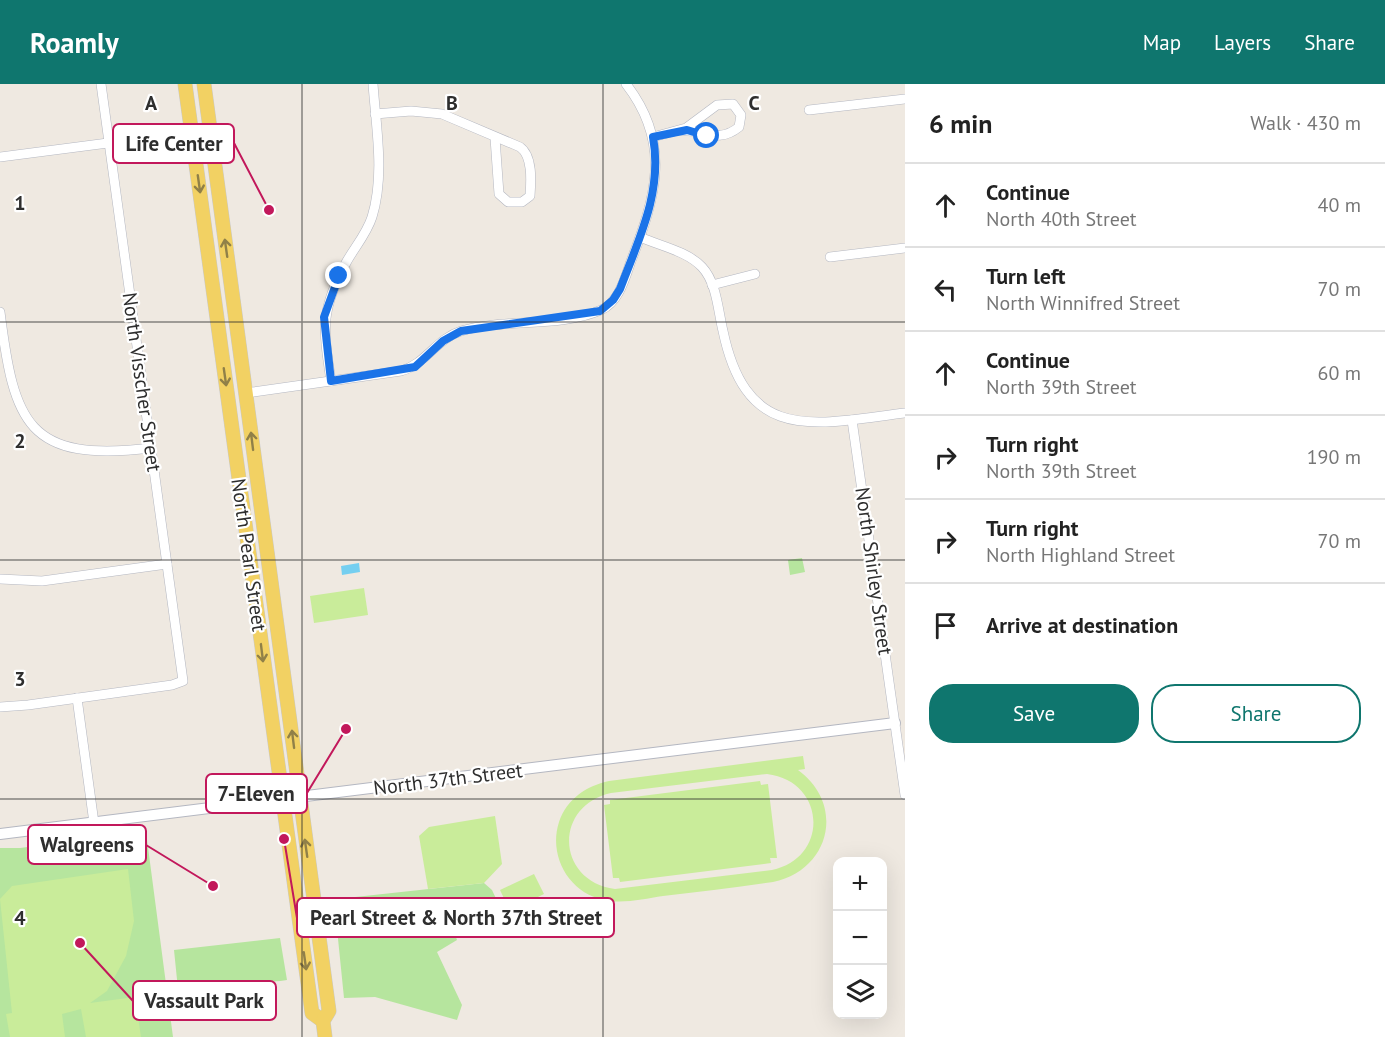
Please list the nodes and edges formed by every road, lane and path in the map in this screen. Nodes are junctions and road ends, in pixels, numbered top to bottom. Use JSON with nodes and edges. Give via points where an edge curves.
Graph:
{"nodes":[{"id":1,"x":101,"y":84,"type":"edge"},
{"id":2,"x":185,"y":84,"type":"edge"},
{"id":3,"x":204,"y":84,"type":"edge"},
{"id":4,"x":373,"y":84,"type":"edge"},
{"id":5,"x":626,"y":84,"type":"edge"},
{"id":6,"x":905,"y":99,"type":"edge"},
{"id":7,"x":809,"y":110,"type":"dead end"},
{"id":8,"x":375,"y":114,"type":"junction"},
{"id":9,"x":680,"y":131,"type":"junction"},
{"id":10,"x":653,"y":137,"type":"junction"},
{"id":11,"x":495,"y":138,"type":"junction"},
{"id":12,"x":108,"y":143,"type":"junction"},
{"id":13,"x":0,"y":157,"type":"edge"},
{"id":14,"x":640,"y":237,"type":"junction"},
{"id":15,"x":905,"y":248,"type":"edge"},
{"id":16,"x":830,"y":257,"type":"dead end"},
{"id":17,"x":755,"y":274,"type":"dead end"},
{"id":18,"x":712,"y":285,"type":"junction"},
{"id":19,"x":0,"y":312,"type":"edge"},
{"id":20,"x":331,"y":381,"type":"junction"},
{"id":21,"x":246,"y":393,"type":"junction"},
{"id":22,"x":905,"y":413,"type":"edge"},
{"id":23,"x":852,"y":420,"type":"junction"},
{"id":24,"x":151,"y":448,"type":"junction"},
{"id":25,"x":167,"y":564,"type":"junction"},
{"id":26,"x":0,"y":579,"type":"edge"},
{"id":27,"x":77,"y":698,"type":"junction"},
{"id":28,"x":0,"y":707,"type":"edge"},
{"id":29,"x":895,"y":723,"type":"junction"},
{"id":30,"x":905,"y":795,"type":"edge"},
{"id":31,"x":299,"y":797,"type":"junction"},
{"id":32,"x":283,"y":799,"type":"junction"},
{"id":33,"x":94,"y":823,"type":"junction"},
{"id":34,"x":0,"y":834,"type":"edge"},
{"id":35,"x":323,"y":1021,"type":"junction"},
{"id":36,"x":325,"y":1037,"type":"edge"}],
"edges":[{"from":1,"to":12,"type":"street","name":"North Visscher Street"},
{"from":2,"to":32,"type":"main road","name":"North Pearl Street","one_way":true},
{"from":21,"to":3,"type":"main road","name":"North Pearl Street","one_way":true},
{"from":4,"to":8,"type":"street"},
{"from":5,"to":10,"type":"street"},
{"from":6,"to":7,"type":"street"},
{"from":8,"to":11,"type":"street","via":[[430,111]]},
{"from":8,"to":20,"type":"street","via":[[378,178],[372,217],[332,291],[324,317]]},
{"from":9,"to":9,"type":"street","via":[[692,130],[707,136],[726,134],[739,128],[740,113],[733,104],[721,104]]},
{"from":9,"to":10,"type":"street"},
{"from":10,"to":14,"type":"street","via":[[654,194]]},
{"from":11,"to":11,"type":"street","via":[[520,147],[528,155],[530,196],[522,202],[508,202],[499,194]]},
{"from":12,"to":13,"type":"street"},
{"from":12,"to":24,"type":"street","name":"North Visscher Street"},
{"from":14,"to":18,"type":"street","via":[[693,259],[704,268]]},
{"from":14,"to":20,"type":"street","via":[[620,289],[600,311],[461,331],[443,341],[415,367]]},
{"from":15,"to":16,"type":"street"},
{"from":17,"to":18,"type":"street"},
{"from":18,"to":23,"type":"street","via":[[729,357],[741,384],[757,403],[766,411],[794,422]]},
{"from":19,"to":24,"type":"street","via":[[13,391],[23,413],[38,430],[60,444],[86,452]]},
{"from":20,"to":21,"type":"street"},
{"from":31,"to":21,"type":"main road","name":"North Pearl Street","one_way":true},
{"from":22,"to":23,"type":"street"},
{"from":23,"to":29,"type":"street","name":"North Shirley Street"},
{"from":24,"to":25,"type":"street","name":"North Visscher Street"},
{"from":25,"to":26,"type":"street","via":[[42,581]]},
{"from":25,"to":27,"type":"street","name":"North Visscher Street","via":[[183,681]]},
{"from":27,"to":28,"type":"street"},
{"from":27,"to":33,"type":"street"},
{"from":29,"to":30,"type":"street","name":"North Shirley Street"},
{"from":29,"to":31,"type":"street","name":"North 37th Street"},
{"from":31,"to":32,"type":"street","name":"North 37th Street"},
{"from":35,"to":31,"type":"main road","name":"North Pearl Street","one_way":true,"via":[[329,1011]]},
{"from":32,"to":33,"type":"street","name":"North 37th Street"},
{"from":32,"to":35,"type":"main road","name":"North Pearl Street","one_way":true,"via":[[312,1013]]},
{"from":33,"to":34,"type":"street","name":"North 37th Street"},
{"from":35,"to":36,"type":"main road","name":"North Pearl Street"}]}
